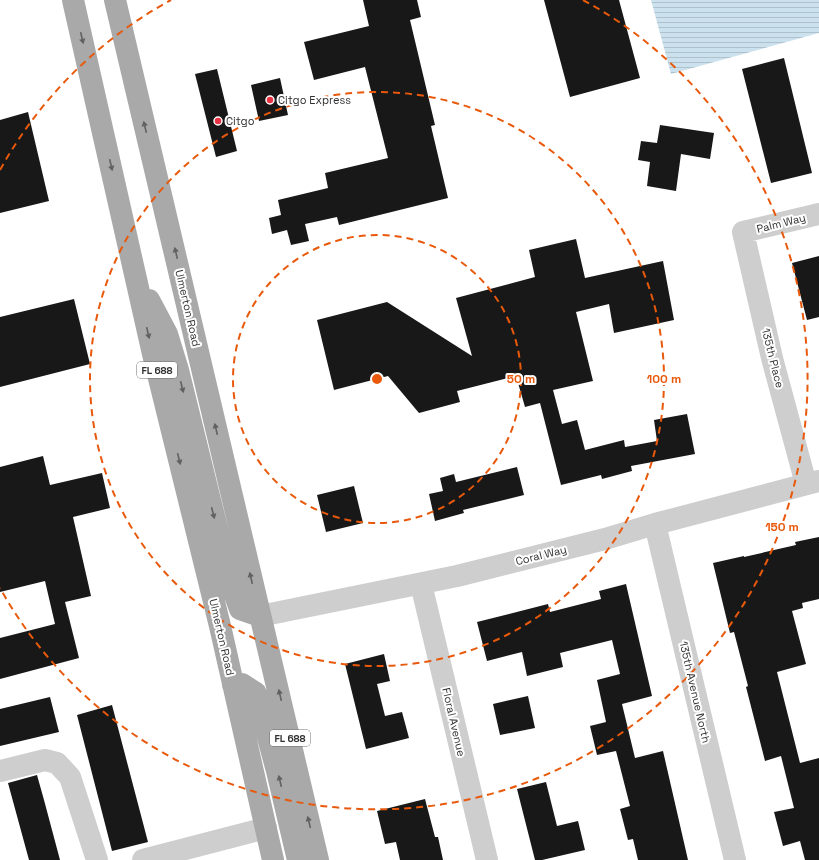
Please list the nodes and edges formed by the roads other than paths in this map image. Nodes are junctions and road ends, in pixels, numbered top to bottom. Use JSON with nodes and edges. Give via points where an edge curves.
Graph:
{"nodes":[{"id":1,"x":73,"y":0,"type":"edge"},
{"id":2,"x":115,"y":0,"type":"edge"},
{"id":3,"x":819,"y":214,"type":"edge"},
{"id":4,"x":743,"y":232,"type":"joint"},
{"id":5,"x":135,"y":274,"type":"junction"},
{"id":6,"x":812,"y":482,"type":"edge"},
{"id":7,"x":655,"y":524,"type":"junction"},
{"id":8,"x":421,"y":584,"type":"junction"},
{"id":9,"x":260,"y":616,"type":"junction"},
{"id":10,"x":233,"y":685,"type":"junction"},
{"id":11,"x":0,"y":771,"type":"edge"},
{"id":12,"x":266,"y":828,"type":"junction"},
{"id":13,"x":98,"y":860,"type":"edge"},
{"id":14,"x":143,"y":860,"type":"edge"},
{"id":15,"x":273,"y":860,"type":"edge"},
{"id":16,"x":298,"y":860,"type":"edge"},
{"id":17,"x":318,"y":860,"type":"edge"},
{"id":18,"x":487,"y":860,"type":"edge"},
{"id":19,"x":735,"y":860,"type":"edge"}],
"edges":[{"from":1,"to":5,"type":"main road","name":"Ulmerton Road","number":"FL 688","one_way":true},
{"from":9,"to":2,"type":"main road","name":"Ulmerton Road","number":"FL 688","one_way":true},
{"from":3,"to":4,"type":"street","name":"Palm Way"},
{"from":4,"to":6,"type":"street","name":"135th Place","via":[[772,358]]},
{"from":5,"to":9,"type":"main road","name":"Ulmerton Road","one_way":true,"via":[[167,334],[230,581],[240,609]]},
{"from":5,"to":10,"type":"main road","name":"Ulmerton Road","number":"FL 688","one_way":true},
{"from":6,"to":7,"type":"street","name":"Coral Way"},
{"from":7,"to":8,"type":"street","name":"Coral Way","via":[[605,539]]},
{"from":7,"to":19,"type":"street","name":"135th Avenue North"},
{"from":8,"to":9,"type":"street","name":"Coral Way"},
{"from":8,"to":18,"type":"street","name":"Floral Avenue"},
{"from":17,"to":9,"type":"main road","name":"Ulmerton Road","number":"FL 688","one_way":true},
{"from":10,"to":12,"type":"main road","name":"Ulmerton Road","number":"FL 688"},
{"from":16,"to":10,"type":"main road","one_way":true,"via":[[256,693],[242,684]]},
{"from":11,"to":13,"type":"street","via":[[45,760],[57,763],[70,777]]},
{"from":12,"to":14,"type":"street"},
{"from":12,"to":15,"type":"main road","name":"Ulmerton Road","number":"FL 688"}]}
